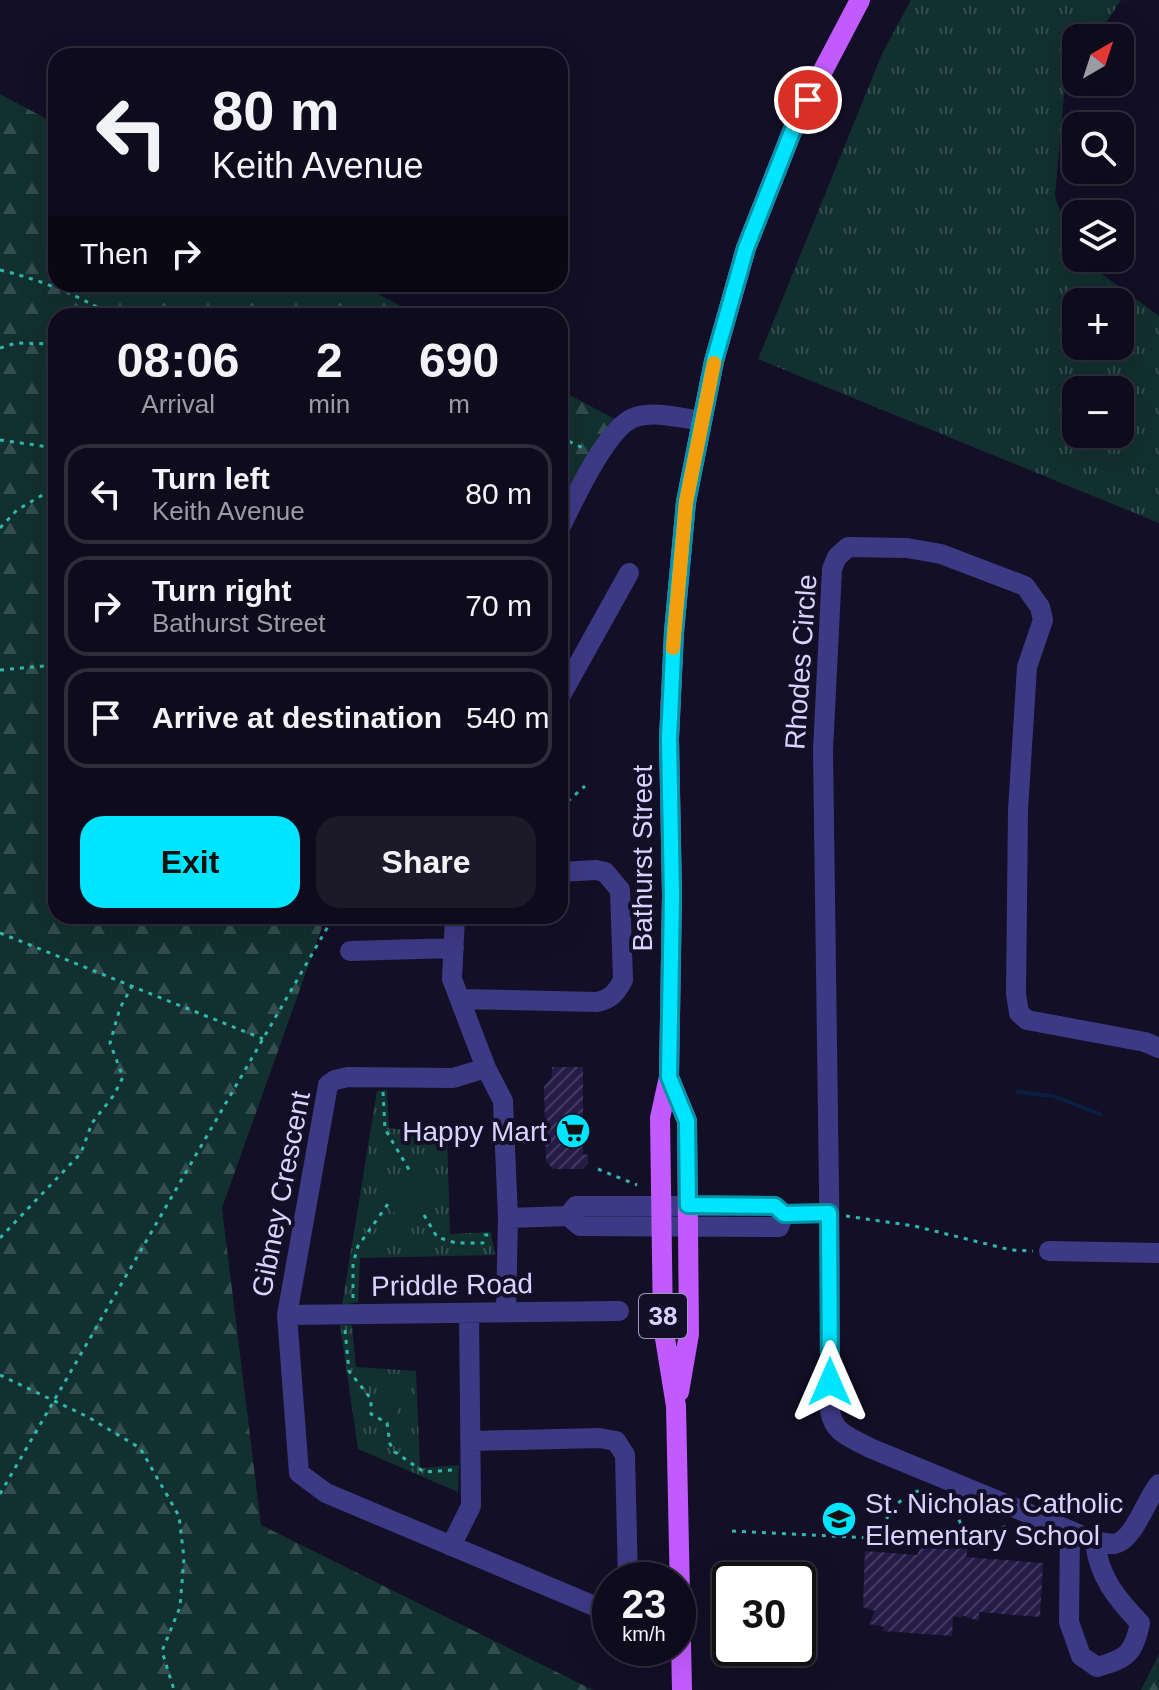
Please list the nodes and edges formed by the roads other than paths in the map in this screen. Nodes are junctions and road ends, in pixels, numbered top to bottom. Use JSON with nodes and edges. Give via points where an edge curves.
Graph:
{"nodes":[{"id":1,"x":860,"y":0,"type":"edge"},
{"id":2,"x":702,"y":421,"type":"junction"},
{"id":3,"x":568,"y":513,"type":"edge"},
{"id":4,"x":629,"y":573,"type":"dead end"},
{"id":5,"x":568,"y":683,"type":"edge"},
{"id":6,"x":568,"y":872,"type":"edge"},
{"id":7,"x":455,"y":924,"type":"edge"},
{"id":8,"x":454,"y":948,"type":"junction"},
{"id":9,"x":350,"y":951,"type":"dead end"},
{"id":10,"x":460,"y":999,"type":"junction"},
{"id":11,"x":1159,"y":1048,"type":"edge"},
{"id":12,"x":486,"y":1068,"type":"junction"},
{"id":13,"x":669,"y":1077,"type":"junction"},
{"id":14,"x":688,"y":1205,"type":"junction"},
{"id":15,"x":784,"y":1214,"type":"junction"},
{"id":16,"x":837,"y":1215,"type":"junction"},
{"id":17,"x":663,"y":1216,"type":"junction"},
{"id":18,"x":508,"y":1226,"type":"junction"},
{"id":19,"x":689,"y":1227,"type":"junction"},
{"id":20,"x":1049,"y":1251,"type":"road end"},
{"id":21,"x":1159,"y":1253,"type":"edge"},
{"id":22,"x":506,"y":1311,"type":"junction"},
{"id":23,"x":619,"y":1311,"type":"dead end"},
{"id":24,"x":469,"y":1313,"type":"junction"},
{"id":25,"x":287,"y":1315,"type":"junction"},
{"id":26,"x":676,"y":1406,"type":"junction"},
{"id":27,"x":471,"y":1441,"type":"junction"},
{"id":28,"x":1159,"y":1484,"type":"edge"},
{"id":29,"x":1070,"y":1531,"type":"junction"},
{"id":30,"x":1095,"y":1541,"type":"junction"},
{"id":31,"x":451,"y":1546,"type":"junction"},
{"id":32,"x":628,"y":1562,"type":"edge"},
{"id":33,"x":592,"y":1605,"type":"edge"},
{"id":34,"x":682,"y":1690,"type":"edge"}],
"edges":[{"from":1,"to":2,"type":"main road","name":"Bathurst Street","number":"38","via":[[795,124],[746,248]]},
{"from":2,"to":3,"type":"street","via":[[654,414],[631,419],[598,457]]},
{"from":2,"to":13,"type":"main road","name":"Bathurst Street","number":"38","via":[[686,502],[674,632]]},
{"from":4,"to":5,"type":"street"},
{"from":6,"to":10,"type":"street","via":[[605,872],[620,890],[623,980],[618,990],[597,1002]]},
{"from":7,"to":8,"type":"street"},
{"from":8,"to":9,"type":"street"},
{"from":8,"to":10,"type":"street","via":[[452,979]]},
{"from":10,"to":12,"type":"street"},
{"from":11,"to":16,"type":"street","name":"Rhodes Circle","via":[[1027,1020],[1019,1013],[1018,810],[1027,667],[1043,620],[1040,607],[1025,586],[941,554],[848,547],[832,569],[823,750]]},
{"from":12,"to":18,"type":"street","via":[[503,1101]]},
{"from":12,"to":25,"type":"street","name":"Gibney Crescent","via":[[453,1078],[348,1077],[328,1085]]},
{"from":13,"to":14,"type":"main road","name":"Bathurst Street","number":"38","via":[[687,1121]]},
{"from":13,"to":17,"type":"main road","name":"Bathurst Street","number":"38","via":[[660,1118]]},
{"from":14,"to":15,"type":"street","via":[[775,1206]]},
{"from":14,"to":17,"type":"street"},
{"from":14,"to":19,"type":"main road","name":"Bathurst Street","number":"38"},
{"from":15,"to":16,"type":"street"},
{"from":15,"to":19,"type":"street","via":[[779,1227]]},
{"from":16,"to":29,"type":"street","via":[[832,1424],[870,1448]]},
{"from":17,"to":18,"type":"street","via":[[576,1206],[568,1216]]},
{"from":17,"to":19,"type":"street"},
{"from":17,"to":26,"type":"main road","name":"Bathurst Street","number":"38","via":[[663,1326]]},
{"from":18,"to":22,"type":"street"},
{"from":19,"to":26,"type":"main road","name":"Bathurst Street","number":"38","via":[[689,1334]]},
{"from":20,"to":21,"type":"street"},
{"from":22,"to":23,"type":"street","name":"Priddle Road"},
{"from":22,"to":24,"type":"street","name":"Priddle Road"},
{"from":24,"to":25,"type":"street","name":"Priddle Road"},
{"from":24,"to":27,"type":"street"},
{"from":25,"to":31,"type":"street","name":"Gibney Crescent","via":[[290,1476]]},
{"from":26,"to":34,"type":"main road","name":"Bathurst Street","number":"38"},
{"from":27,"to":31,"type":"street","via":[[471,1506]]},
{"from":27,"to":32,"type":"street","via":[[616,1441],[625,1455]]},
{"from":28,"to":30,"type":"street","via":[[1128,1537],[1114,1544]]},
{"from":29,"to":30,"type":"street"},
{"from":29,"to":30,"type":"street","via":[[1069,1622],[1081,1656],[1097,1667],[1120,1661],[1136,1645],[1140,1623],[1115,1596],[1097,1561]]},
{"from":31,"to":33,"type":"street","name":"Gibney Crescent"}]}
